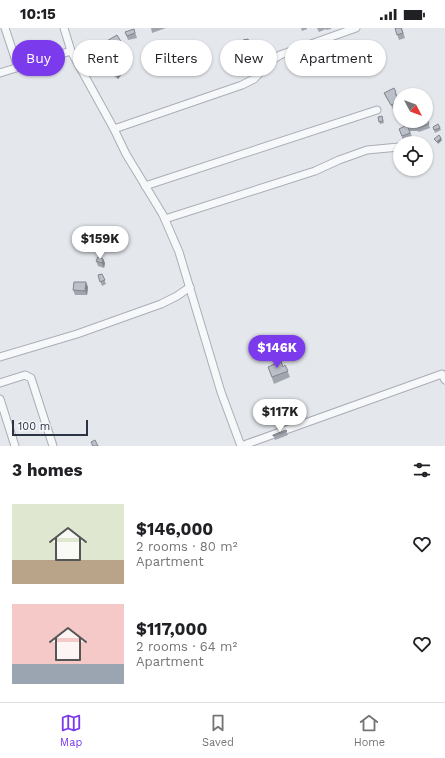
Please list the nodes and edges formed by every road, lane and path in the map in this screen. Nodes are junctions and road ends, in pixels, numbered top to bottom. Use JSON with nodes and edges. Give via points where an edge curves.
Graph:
{"nodes":[{"id":1,"x":5,"y":28,"type":"edge"},
{"id":2,"x":64,"y":28,"type":"edge"},
{"id":3,"x":356,"y":28,"type":"edge"},
{"id":4,"x":338,"y":31,"type":"edge"},
{"id":5,"x":12,"y":49,"type":"edge"},
{"id":6,"x":71,"y":51,"type":"junction"},
{"id":7,"x":65,"y":53,"type":"edge"},
{"id":8,"x":12,"y":69,"type":"edge"},
{"id":9,"x":0,"y":73,"type":"edge"},
{"id":10,"x":377,"y":110,"type":"dead end"},
{"id":11,"x":114,"y":129,"type":"junction"},
{"id":12,"x":393,"y":148,"type":"edge"},
{"id":13,"x":145,"y":186,"type":"junction"},
{"id":14,"x":164,"y":219,"type":"junction"},
{"id":15,"x":190,"y":287,"type":"junction"},
{"id":16,"x":0,"y":357,"type":"edge"},
{"id":17,"x":444,"y":376,"type":"edge"},
{"id":18,"x":0,"y":383,"type":"edge"},
{"id":19,"x":0,"y":399,"type":"edge"},
{"id":20,"x":15,"y":446,"type":"edge"},
{"id":21,"x":53,"y":446,"type":"edge"},
{"id":22,"x":241,"y":446,"type":"edge"}],
"edges":[{"from":1,"to":5,"type":"street"},
{"from":2,"to":6,"type":"street"},
{"from":3,"to":4,"type":"street"},
{"from":4,"to":11,"type":"street","via":[[280,55],[254,79],[242,85]]},
{"from":6,"to":7,"type":"street"},
{"from":6,"to":11,"type":"street"},
{"from":8,"to":9,"type":"street"},
{"from":10,"to":13,"type":"street"},
{"from":11,"to":13,"type":"street"},
{"from":12,"to":14,"type":"street","via":[[367,150],[315,171]]},
{"from":13,"to":14,"type":"street"},
{"from":14,"to":15,"type":"street","via":[[179,252]]},
{"from":15,"to":16,"type":"street","via":[[162,304],[78,334]]},
{"from":15,"to":22,"type":"street","via":[[221,392]]},
{"from":17,"to":22,"type":"street"},
{"from":18,"to":21,"type":"street","via":[[25,375],[31,378]]},
{"from":19,"to":20,"type":"street"}]}
